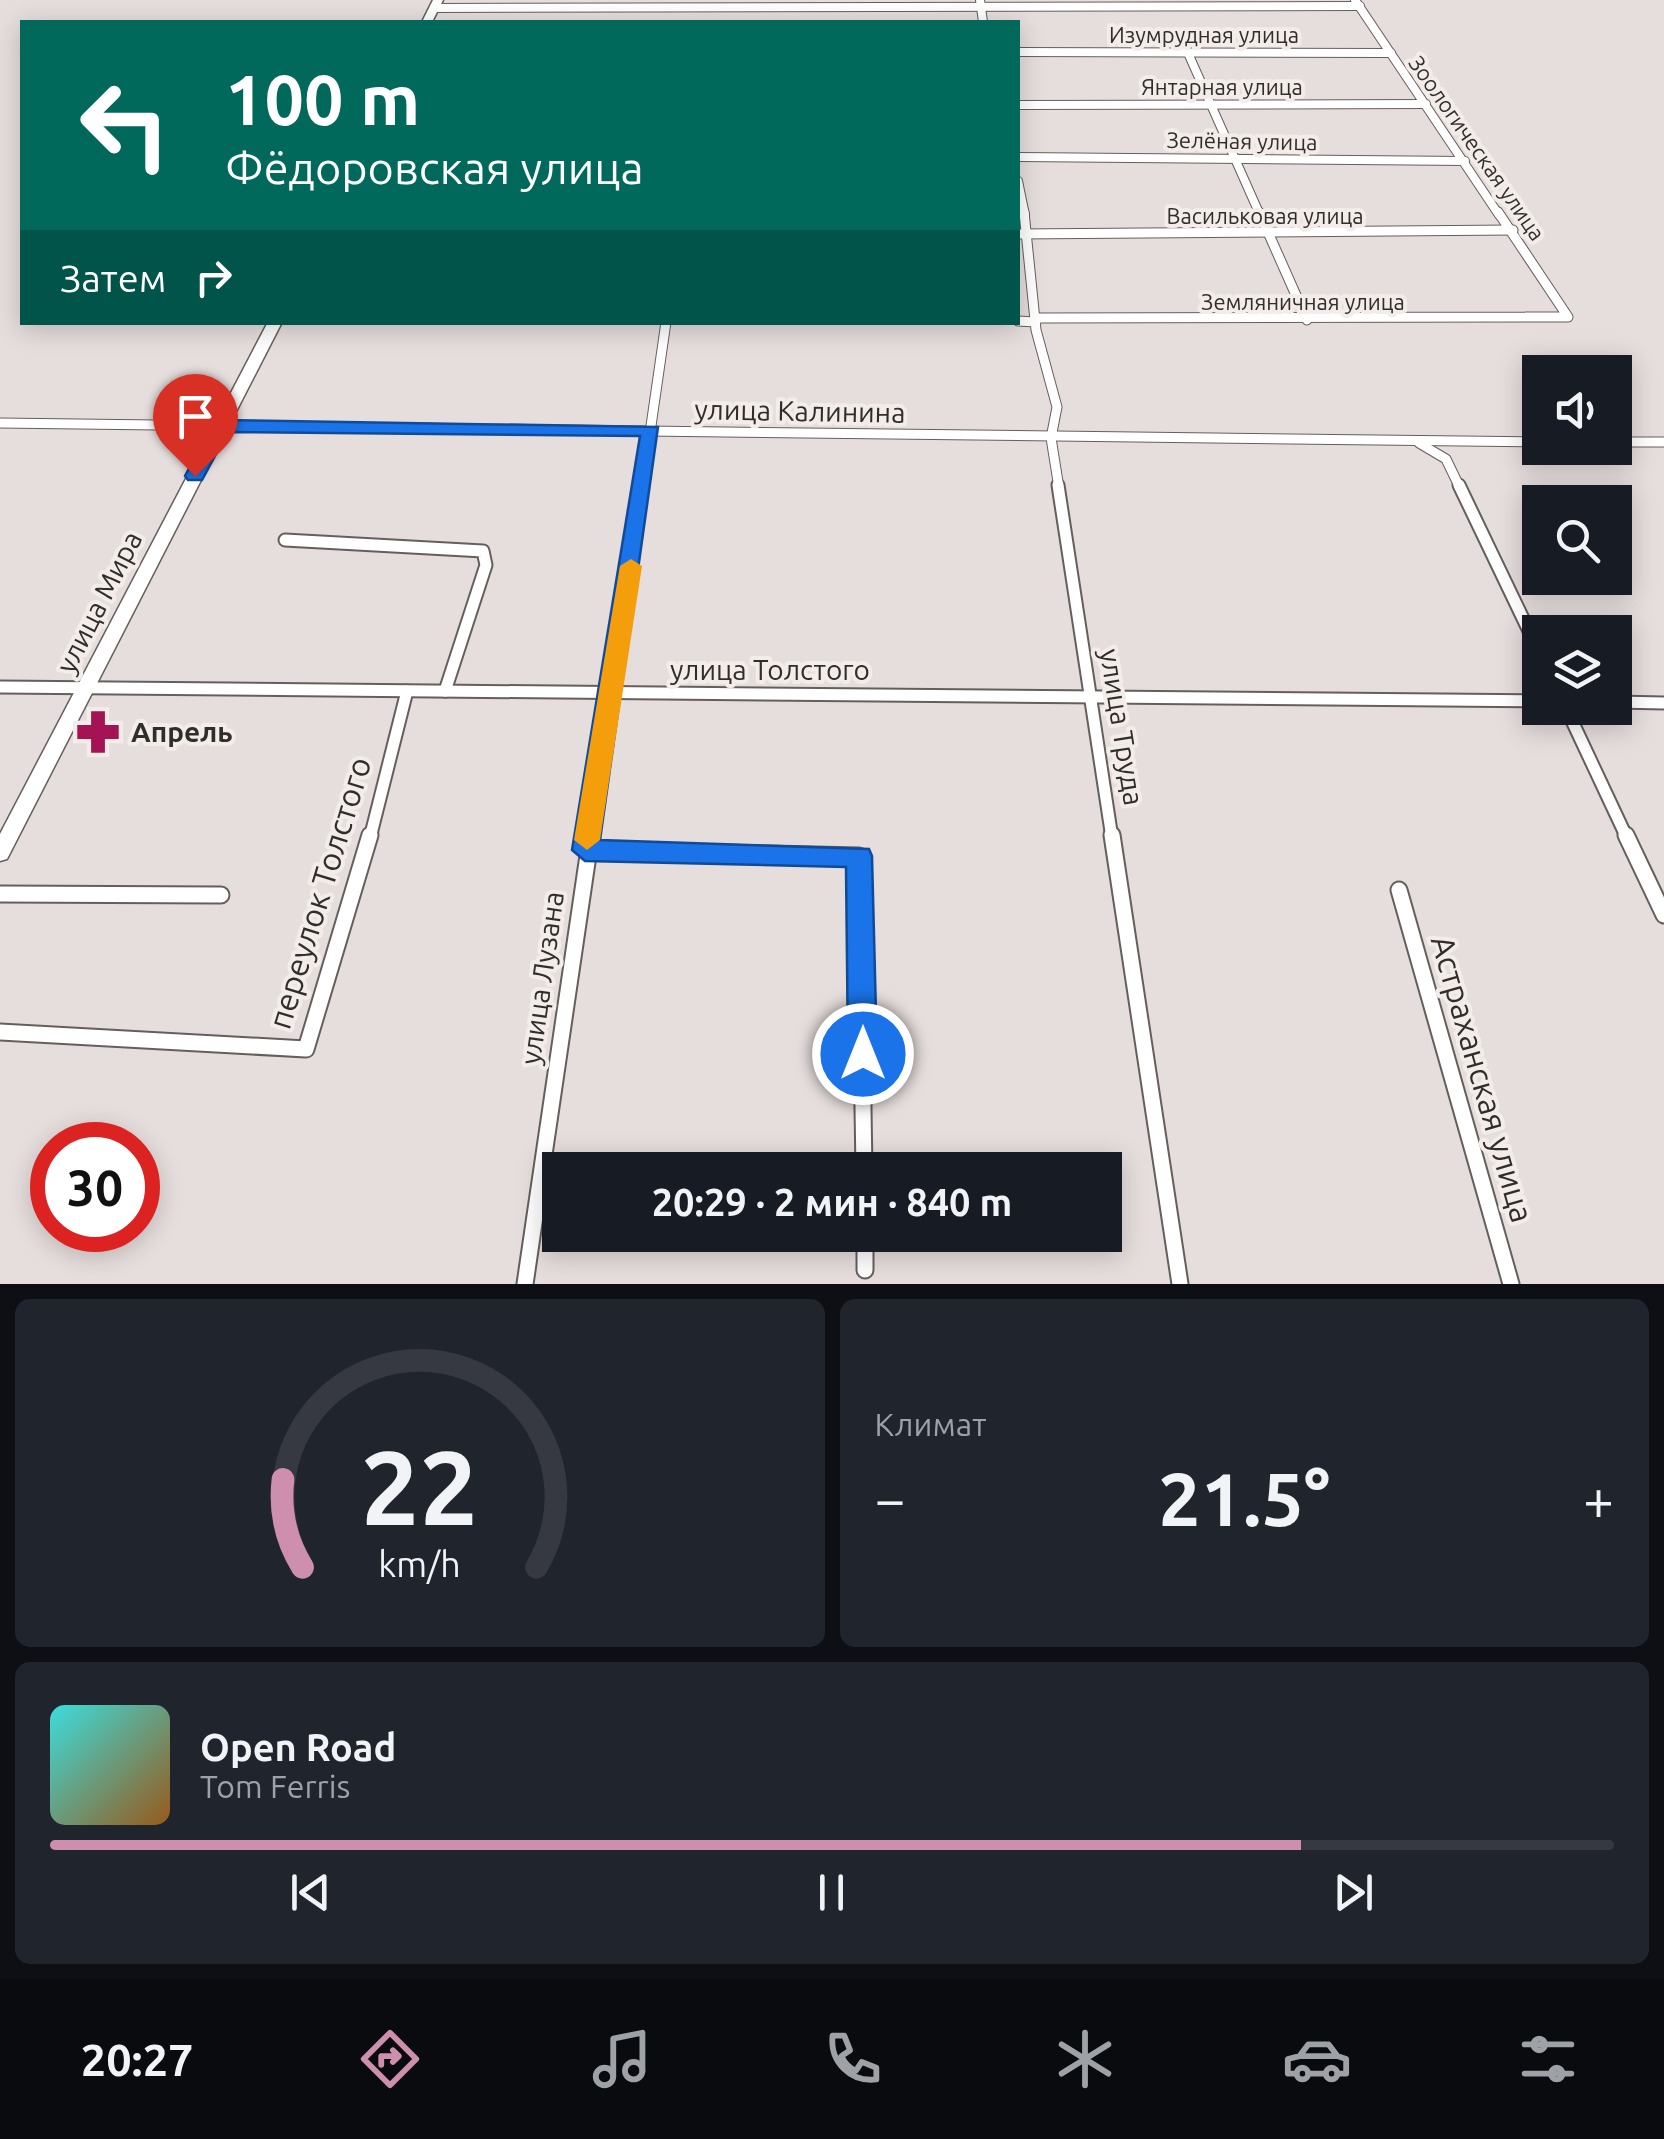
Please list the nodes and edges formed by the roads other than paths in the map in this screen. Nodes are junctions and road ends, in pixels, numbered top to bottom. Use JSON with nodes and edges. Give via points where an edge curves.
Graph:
{"nodes":[{"id":1,"x":1357,"y":3,"type":"edge"},
{"id":2,"x":436,"y":4,"type":"edge"},
{"id":3,"x":980,"y":4,"type":"edge"},
{"id":4,"x":734,"y":7,"type":"junction"},
{"id":5,"x":732,"y":20,"type":"edge"},
{"id":6,"x":1020,"y":52,"type":"edge"},
{"id":7,"x":1188,"y":53,"type":"junction"},
{"id":8,"x":1391,"y":54,"type":"junction"},
{"id":9,"x":1212,"y":104,"type":"junction"},
{"id":10,"x":1426,"y":104,"type":"junction"},
{"id":11,"x":1020,"y":105,"type":"edge"},
{"id":12,"x":1020,"y":157,"type":"edge"},
{"id":13,"x":1234,"y":157,"type":"junction"},
{"id":14,"x":1465,"y":160,"type":"junction"},
{"id":15,"x":1020,"y":190,"type":"edge"},
{"id":16,"x":1514,"y":230,"type":"junction"},
{"id":17,"x":1267,"y":233,"type":"junction"},
{"id":18,"x":1020,"y":234,"type":"edge"},
{"id":19,"x":1030,"y":234,"type":"junction"},
{"id":20,"x":1568,"y":317,"type":"joint"},
{"id":21,"x":1038,"y":320,"type":"junction"},
{"id":22,"x":1307,"y":320,"type":"junction"},
{"id":23,"x":1020,"y":322,"type":"edge"},
{"id":24,"x":272,"y":325,"type":"edge"},
{"id":25,"x":666,"y":325,"type":"edge"},
{"id":26,"x":0,"y":423,"type":"edge"},
{"id":27,"x":221,"y":426,"type":"junction"},
{"id":28,"x":651,"y":431,"type":"junction"},
{"id":29,"x":1052,"y":438,"type":"junction"},
{"id":30,"x":1415,"y":441,"type":"junction"},
{"id":31,"x":1522,"y":442,"type":"edge"},
{"id":32,"x":1632,"y":442,"type":"edge"},
{"id":33,"x":1664,"y":442,"type":"edge"},
{"id":34,"x":285,"y":540,"type":"dead end"},
{"id":35,"x":1522,"y":617,"type":"edge"},
{"id":36,"x":0,"y":687,"type":"edge"},
{"id":37,"x":86,"y":689,"type":"junction"},
{"id":38,"x":407,"y":691,"type":"junction"},
{"id":39,"x":445,"y":691,"type":"junction"},
{"id":40,"x":612,"y":694,"type":"junction"},
{"id":41,"x":1092,"y":697,"type":"junction"},
{"id":42,"x":1522,"y":701,"type":"edge"},
{"id":43,"x":1632,"y":702,"type":"edge"},
{"id":44,"x":1664,"y":703,"type":"edge"},
{"id":45,"x":1574,"y":725,"type":"edge"},
{"id":46,"x":585,"y":850,"type":"junction"},
{"id":47,"x":0,"y":853,"type":"edge"},
{"id":48,"x":1399,"y":890,"type":"dead end"},
{"id":49,"x":0,"y":894,"type":"edge"},
{"id":50,"x":222,"y":895,"type":"dead end"},
{"id":51,"x":1664,"y":916,"type":"edge"},
{"id":52,"x":0,"y":1032,"type":"edge"},
{"id":53,"x":864,"y":1152,"type":"edge"},
{"id":54,"x":864,"y":1252,"type":"edge"},
{"id":55,"x":865,"y":1270,"type":"dead end"},
{"id":56,"x":525,"y":1284,"type":"edge"},
{"id":57,"x":1180,"y":1284,"type":"edge"},
{"id":58,"x":1511,"y":1284,"type":"edge"}],
"edges":[{"from":1,"to":3,"type":"street"},
{"from":1,"to":8,"type":"street","name":"Зоологическая улица"},
{"from":2,"to":4,"type":"street"},
{"from":3,"to":4,"type":"street"},
{"from":4,"to":5,"type":"street"},
{"from":6,"to":7,"type":"street","name":"Изумрудная улица"},
{"from":7,"to":8,"type":"street","name":"Изумрудная улица"},
{"from":7,"to":9,"type":"street"},
{"from":8,"to":10,"type":"street","name":"Зоологическая улица"},
{"from":9,"to":10,"type":"street","name":"Янтарная улица"},
{"from":9,"to":11,"type":"street","name":"Янтарная улица"},
{"from":9,"to":13,"type":"street"},
{"from":10,"to":14,"type":"street","name":"Зоологическая улица"},
{"from":12,"to":13,"type":"street","name":"Зелёная улица"},
{"from":13,"to":14,"type":"street","name":"Зелёная улица"},
{"from":13,"to":17,"type":"street"},
{"from":14,"to":16,"type":"street","name":"Зоологическая улица"},
{"from":15,"to":19,"type":"street","name":"улица Труда"},
{"from":16,"to":17,"type":"street","name":"Васильковая улица"},
{"from":16,"to":20,"type":"street","name":"Зоологическая улица"},
{"from":17,"to":19,"type":"street","name":"Васильковая улица"},
{"from":17,"to":22,"type":"street"},
{"from":18,"to":19,"type":"street","name":"Васильковая улица"},
{"from":19,"to":21,"type":"street","name":"улица Труда"},
{"from":20,"to":22,"type":"street","name":"Земляничная улица"},
{"from":21,"to":22,"type":"street","name":"Земляничная улица"},
{"from":21,"to":23,"type":"street","name":"Земляничная улица"},
{"from":21,"to":29,"type":"street","name":"улица Труда","via":[[1057,407]]},
{"from":24,"to":27,"type":"main road","name":"улица Мира"},
{"from":25,"to":28,"type":"street","name":"улица Лузана"},
{"from":26,"to":27,"type":"street","name":"улица Калинина"},
{"from":27,"to":28,"type":"street","name":"улица Калинина"},
{"from":27,"to":37,"type":"main road","name":"улица Мира"},
{"from":28,"to":29,"type":"street","name":"улица Калинина"},
{"from":28,"to":40,"type":"street","name":"улица Лузана"},
{"from":29,"to":30,"type":"street","name":"улица Калинина"},
{"from":29,"to":41,"type":"street","name":"улица Труда"},
{"from":30,"to":31,"type":"street","name":"улица Калинина"},
{"from":30,"to":35,"type":"street","via":[[1446,459]]},
{"from":32,"to":33,"type":"street"},
{"from":34,"to":39,"type":"street","via":[[483,551],[486,564]]},
{"from":36,"to":37,"type":"street","name":"улица Толстого"},
{"from":37,"to":38,"type":"street","name":"улица Толстого"},
{"from":37,"to":47,"type":"main road","name":"улица Мира"},
{"from":38,"to":39,"type":"street","name":"улица Толстого"},
{"from":38,"to":52,"type":"street","name":"переулок Толстого","via":[[306,1049]]},
{"from":39,"to":40,"type":"street","name":"улица Толстого"},
{"from":40,"to":41,"type":"street","name":"улица Толстого"},
{"from":40,"to":46,"type":"street","name":"улица Лузана"},
{"from":41,"to":42,"type":"street","name":"улица Толстого"},
{"from":41,"to":57,"type":"street","name":"улица Труда"},
{"from":43,"to":44,"type":"street"},
{"from":45,"to":51,"type":"street"},
{"from":46,"to":53,"type":"street","via":[[859,856]]},
{"from":46,"to":56,"type":"street","name":"улица Лузана"},
{"from":48,"to":58,"type":"street","name":"Астраханская улица"},
{"from":49,"to":50,"type":"street"},
{"from":54,"to":55,"type":"street"}]}
